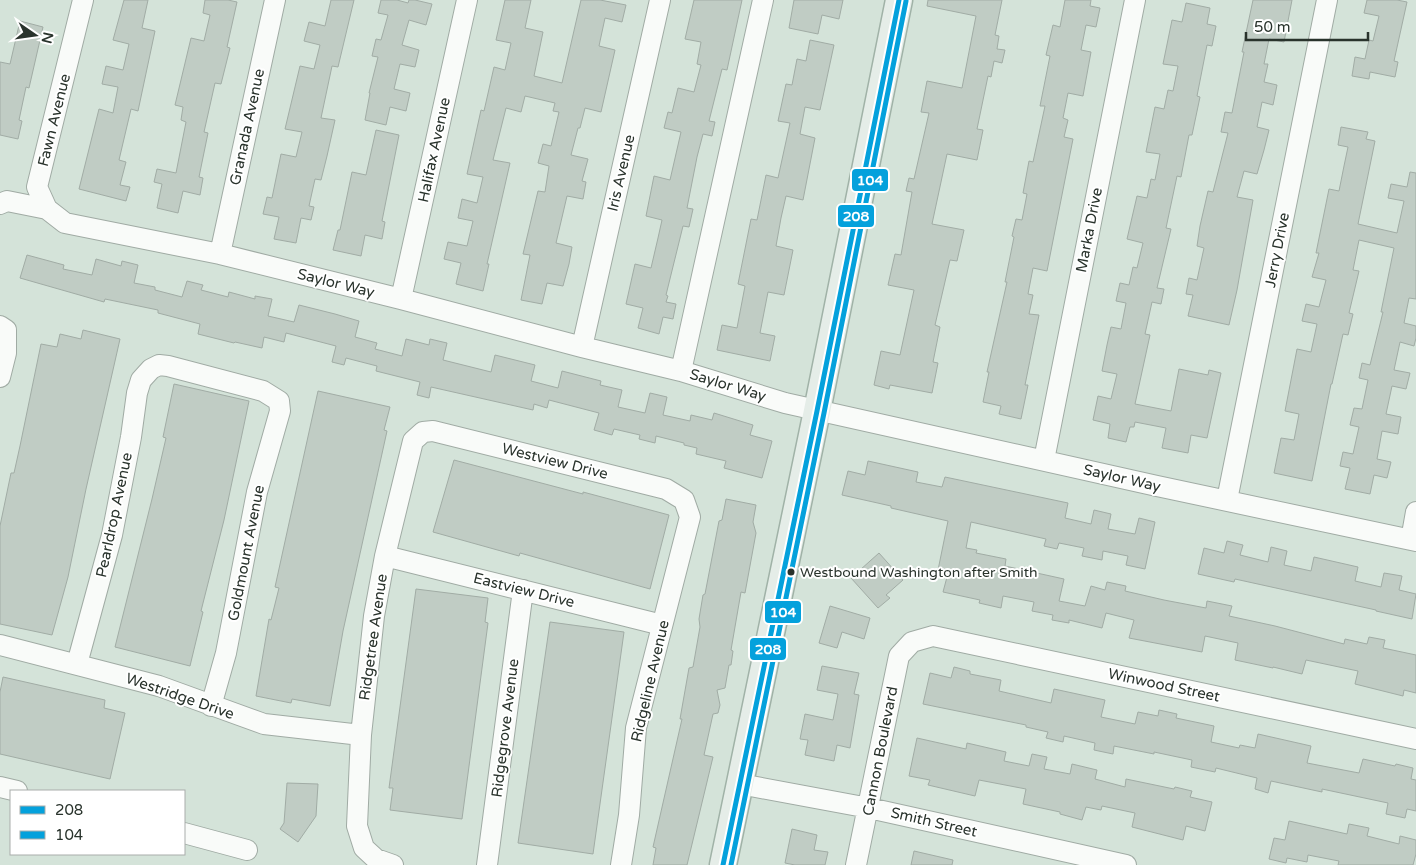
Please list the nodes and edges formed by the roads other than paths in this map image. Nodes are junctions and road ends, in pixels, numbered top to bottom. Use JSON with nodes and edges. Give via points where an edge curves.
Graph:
{"nodes":[{"id":1,"x":83,"y":0,"type":"edge"},
{"id":2,"x":275,"y":0,"type":"edge"},
{"id":3,"x":467,"y":0,"type":"edge"},
{"id":4,"x":660,"y":0,"type":"edge"},
{"id":5,"x":763,"y":0,"type":"edge"},
{"id":6,"x":899,"y":0,"type":"edge"},
{"id":7,"x":1135,"y":0,"type":"edge"},
{"id":8,"x":1327,"y":0,"type":"edge"},
{"id":9,"x":0,"y":204,"type":"edge"},
{"id":10,"x":46,"y":209,"type":"junction"},
{"id":11,"x":220,"y":254,"type":"junction"},
{"id":12,"x":401,"y":299,"type":"junction"},
{"id":13,"x":3,"y":328,"type":"edge"},
{"id":14,"x":582,"y":347,"type":"junction"},
{"id":15,"x":682,"y":371,"type":"junction"},
{"id":16,"x":0,"y":377,"type":"edge"},
{"id":17,"x":279,"y":401,"type":"joint"},
{"id":18,"x":817,"y":411,"type":"junction"},
{"id":19,"x":423,"y":432,"type":"joint"},
{"id":20,"x":1044,"y":460,"type":"junction"},
{"id":21,"x":684,"y":500,"type":"joint"},
{"id":22,"x":1227,"y":500,"type":"junction"},
{"id":23,"x":1416,"y":512,"type":"edge"},
{"id":24,"x":1413,"y":540,"type":"edge"},
{"id":25,"x":385,"y":556,"type":"junction"},
{"id":26,"x":523,"y":590,"type":"junction"},
{"id":27,"x":662,"y":625,"type":"junction"},
{"id":28,"x":912,"y":642,"type":"joint"},
{"id":29,"x":0,"y":646,"type":"edge"},
{"id":30,"x":77,"y":664,"type":"junction"},
{"id":31,"x":211,"y":706,"type":"junction"},
{"id":32,"x":361,"y":735,"type":"junction"},
{"id":33,"x":1416,"y":739,"type":"edge"},
{"id":34,"x":740,"y":784,"type":"junction"},
{"id":35,"x":0,"y":787,"type":"edge"},
{"id":36,"x":13,"y":790,"type":"edge"},
{"id":37,"x":868,"y":808,"type":"junction"},
{"id":38,"x":185,"y":833,"type":"edge"},
{"id":39,"x":247,"y":850,"type":"dead end"},
{"id":40,"x":393,"y":865,"type":"edge"},
{"id":41,"x":487,"y":865,"type":"edge"},
{"id":42,"x":621,"y":865,"type":"edge"},
{"id":43,"x":723,"y":865,"type":"edge"},
{"id":44,"x":856,"y":865,"type":"edge"},
{"id":45,"x":1126,"y":865,"type":"edge"}],
"edges":[{"from":1,"to":10,"type":"street","name":"Fawn Avenue","via":[[37,187]]},
{"from":2,"to":11,"type":"street","name":"Granada Avenue"},
{"from":3,"to":12,"type":"street","name":"Halifax Avenue"},
{"from":4,"to":14,"type":"street","name":"Iris Avenue"},
{"from":5,"to":15,"type":"street"},
{"from":6,"to":18,"type":"main road"},
{"from":7,"to":20,"type":"street","name":"Marka Drive"},
{"from":8,"to":22,"type":"street","name":"Jerry Drive"},
{"from":9,"to":10,"type":"street","via":[[7,201]]},
{"from":10,"to":11,"type":"street","name":"Saylor Way","via":[[65,223]]},
{"from":11,"to":12,"type":"street","name":"Saylor Way"},
{"from":12,"to":14,"type":"street","name":"Saylor Way"},
{"from":13,"to":16,"type":"street","via":[[6,352]]},
{"from":14,"to":15,"type":"street","name":"Saylor Way"},
{"from":15,"to":18,"type":"street","name":"Saylor Way"},
{"from":17,"to":30,"type":"street","name":"Pearldrop Avenue","via":[[263,391],[168,366],[151,369],[141,380],[112,535]]},
{"from":17,"to":31,"type":"street","name":"Goldmount Avenue","via":[[280,412],[257,492],[226,653]]},
{"from":18,"to":20,"type":"street","name":"Saylor Way"},
{"from":18,"to":34,"type":"main road"},
{"from":19,"to":21,"type":"street","name":"Westview Drive","via":[[433,431],[666,489]]},
{"from":19,"to":25,"type":"street","name":"Ridgetree Avenue","via":[[412,441]]},
{"from":20,"to":22,"type":"street","name":"Saylor Way"},
{"from":21,"to":27,"type":"street","name":"Ridgeline Avenue","via":[[690,517]]},
{"from":22,"to":24,"type":"street","name":"Saylor Way"},
{"from":23,"to":24,"type":"street"},
{"from":25,"to":26,"type":"street","name":"Eastview Drive"},
{"from":25,"to":32,"type":"street","name":"Ridgetree Avenue","via":[[374,616]]},
{"from":26,"to":27,"type":"street","name":"Eastview Drive"},
{"from":26,"to":41,"type":"street","name":"Ridgegrove Avenue"},
{"from":27,"to":42,"type":"street","name":"Ridgeline Avenue","via":[[636,728],[629,815]]},
{"from":28,"to":33,"type":"street","name":"Winwood Street","via":[[933,636]]},
{"from":28,"to":37,"type":"street","name":"Cannon Boulevard","via":[[899,656]]},
{"from":29,"to":30,"type":"street","name":"Westridge Drive"},
{"from":30,"to":31,"type":"street","name":"Westridge Drive","via":[[159,686]]},
{"from":31,"to":32,"type":"street","name":"Westridge Drive","via":[[264,724]]},
{"from":32,"to":40,"type":"street","name":"Ridgetree Avenue","via":[[357,826],[364,848],[376,859]]},
{"from":34,"to":37,"type":"street","name":"Smith Street"},
{"from":34,"to":43,"type":"main road"},
{"from":35,"to":36,"type":"street"},
{"from":37,"to":44,"type":"street","name":"Cannon Boulevard"},
{"from":37,"to":45,"type":"street","name":"Smith Street"},
{"from":38,"to":39,"type":"street"}]}
